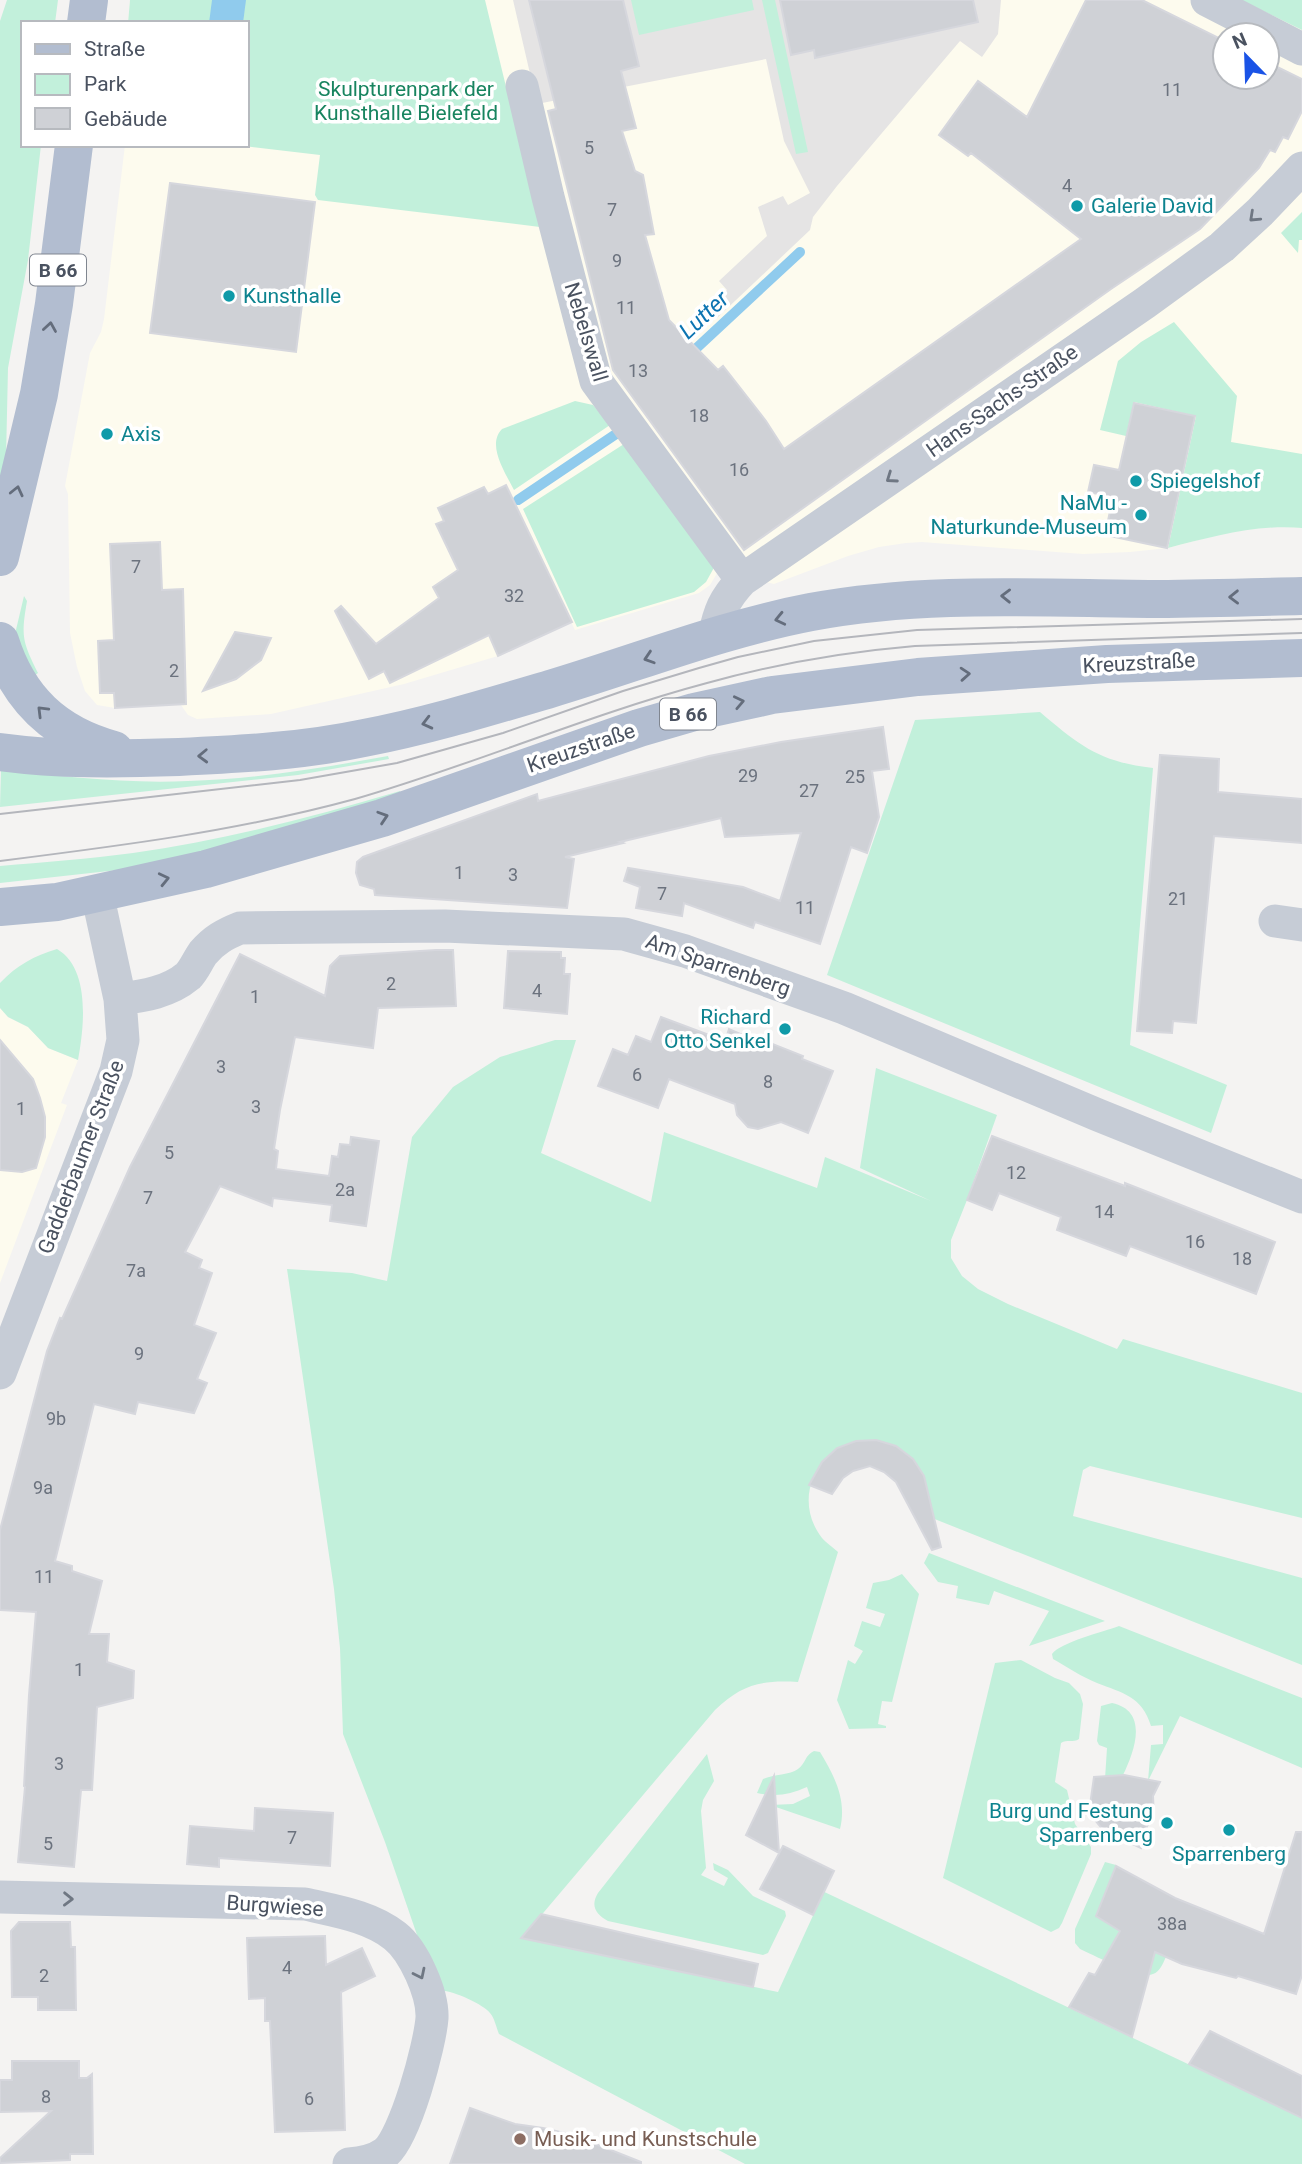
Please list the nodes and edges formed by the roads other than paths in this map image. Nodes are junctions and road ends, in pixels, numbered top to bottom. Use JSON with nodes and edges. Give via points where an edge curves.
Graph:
{"nodes":[{"id":1,"x":89,"y":0,"type":"edge"},
{"id":2,"x":1207,"y":0,"type":"edge"},
{"id":3,"x":86,"y":21,"type":"edge"},
{"id":4,"x":1302,"y":48,"type":"edge"},
{"id":5,"x":522,"y":86,"type":"dead end"},
{"id":6,"x":74,"y":147,"type":"edge"},
{"id":7,"x":1302,"y":168,"type":"edge"},
{"id":8,"x":0,"y":557,"type":"edge"},
{"id":9,"x":743,"y":580,"type":"junction"},
{"id":10,"x":1302,"y":596,"type":"edge"},
{"id":11,"x":714,"y":637,"type":"junction"},
{"id":12,"x":0,"y":641,"type":"edge"},
{"id":13,"x":1302,"y":658,"type":"edge"},
{"id":14,"x":0,"y":752,"type":"edge"},
{"id":15,"x":146,"y":758,"type":"junction"},
{"id":16,"x":97,"y":894,"type":"junction"},
{"id":17,"x":57,"y":902,"type":"junction"},
{"id":18,"x":0,"y":907,"type":"edge"},
{"id":19,"x":0,"y":933,"type":"edge"},
{"id":20,"x":120,"y":999,"type":"junction"},
{"id":21,"x":1302,"y":1197,"type":"edge"},
{"id":22,"x":0,"y":1373,"type":"edge"},
{"id":23,"x":0,"y":1897,"type":"edge"},
{"id":24,"x":349,"y":2164,"type":"edge"}],
"edges":[{"from":1,"to":3,"type":"main road"},
{"from":2,"to":4,"type":"street"},
{"from":5,"to":9,"type":"street","name":"Nebelswall","via":[[596,381]]},
{"from":8,"to":6,"type":"main road","number":"B 66","one_way":true,"via":[[39,394]]},
{"from":7,"to":9,"type":"street","name":"Hans-Sachs-Straße","one_way":true,"via":[[1211,255]]},
{"from":9,"to":11,"type":"street","name":"Hans-Sachs-Straße","via":[[722,607]]},
{"from":10,"to":11,"type":"main road","one_way":true,"via":[[911,600],[817,611]]},
{"from":11,"to":15,"type":"main road","one_way":true,"via":[[549,689],[365,738],[251,754]]},
{"from":15,"to":12,"type":"main road","one_way":true,"via":[[86,741],[43,714],[15,679]]},
{"from":16,"to":13,"type":"main road","name":"Kreuzstraße","number":"B 66","one_way":true,"via":[[332,833],[639,727],[772,695],[918,677],[1107,664]]},
{"from":14,"to":15,"type":"main road"},
{"from":16,"to":17,"type":"main road","name":"Kreuzstraße","number":"B 66"},
{"from":16,"to":20,"type":"street","name":"Gadderbaumer Straße"},
{"from":17,"to":18,"type":"main road","name":"Kreuzstraße","number":"B 66"},
{"from":17,"to":19,"type":"main road","number":"B 66"},
{"from":20,"to":21,"type":"street","name":"Am Sparrenberg","via":[[169,987],[189,975],[221,936],[240,928],[445,926],[624,934],[844,1008]]},
{"from":20,"to":22,"type":"street","name":"Gadderbaumer Straße","via":[[123,1040],[116,1071]]},
{"from":23,"to":24,"type":"street","name":"Burgwiese","one_way":true,"via":[[304,1904],[371,1922],[397,1937],[426,1985],[432,2016],[418,2080],[395,2141],[372,2160]]}]}
